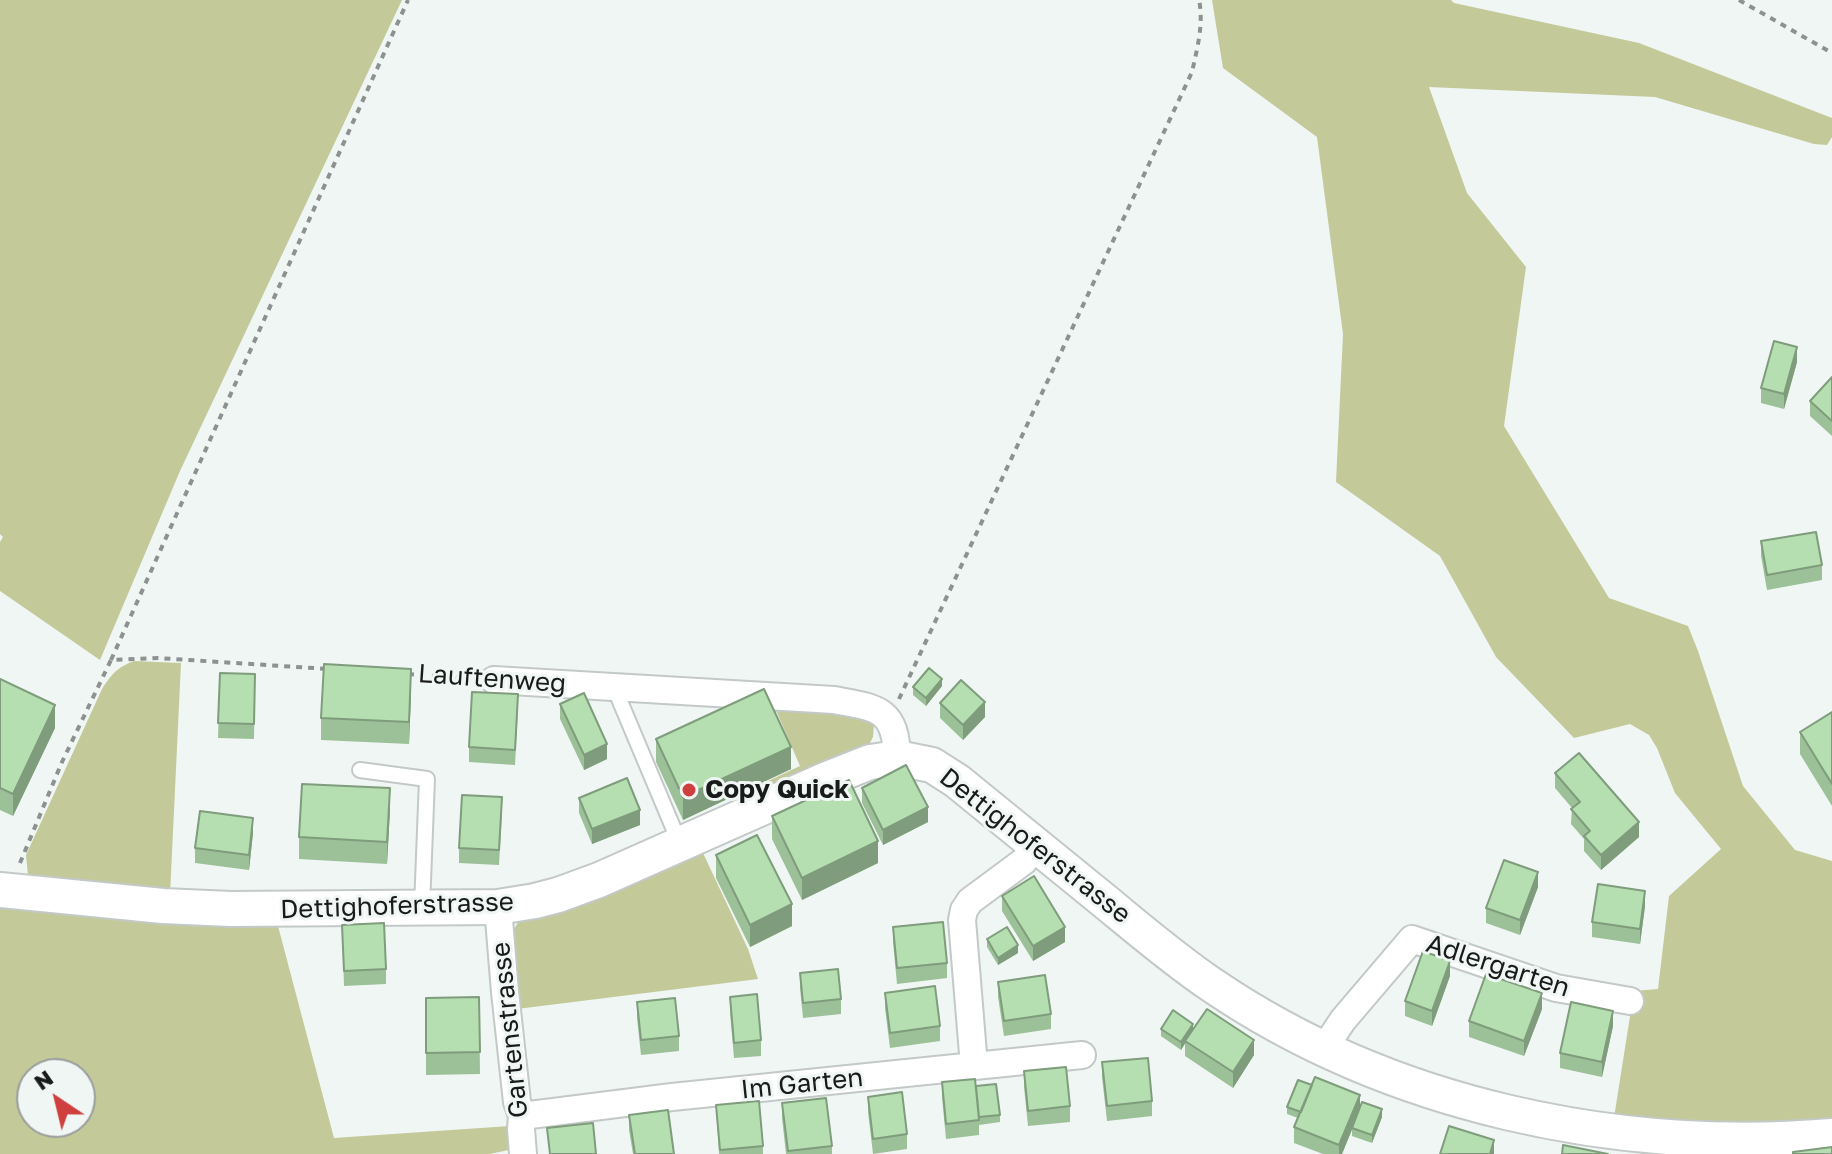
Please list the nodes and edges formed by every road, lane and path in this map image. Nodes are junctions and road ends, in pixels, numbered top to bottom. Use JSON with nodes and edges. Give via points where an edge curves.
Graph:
{"nodes":[{"id":1,"x":408,"y":0,"type":"edge"},
{"id":2,"x":1199,"y":0,"type":"edge"},
{"id":3,"x":1739,"y":0,"type":"edge"},
{"id":4,"x":1832,"y":53,"type":"edge"},
{"id":5,"x":111,"y":660,"type":"junction"},
{"id":6,"x":341,"y":670,"type":"edge"},
{"id":7,"x":403,"y":674,"type":"edge"},
{"id":8,"x":494,"y":680,"type":"joint"},
{"id":9,"x":614,"y":687,"type":"junction"},
{"id":10,"x":888,"y":719,"type":"junction"},
{"id":11,"x":897,"y":758,"type":"junction"},
{"id":12,"x":360,"y":770,"type":"dead end"},
{"id":13,"x":680,"y":844,"type":"junction"},
{"id":14,"x":1036,"y":845,"type":"junction"},
{"id":15,"x":4,"y":890,"type":"edge"},
{"id":16,"x":498,"y":907,"type":"junction"},
{"id":17,"x":422,"y":908,"type":"junction"},
{"id":18,"x":1630,"y":1001,"type":"dead end"},
{"id":19,"x":1310,"y":1043,"type":"junction"},
{"id":20,"x":1082,"y":1055,"type":"dead end"},
{"id":21,"x":974,"y":1066,"type":"junction"},
{"id":22,"x":522,"y":1116,"type":"junction"},
{"id":23,"x":1832,"y":1136,"type":"edge"},
{"id":24,"x":1672,"y":1148,"type":"edge"},
{"id":25,"x":523,"y":1154,"type":"edge"}],
"edges":[{"from":1,"to":5,"type":"path"},
{"from":2,"to":10,"type":"path","via":[[1192,72]]},
{"from":3,"to":4,"type":"path"},
{"from":5,"to":6,"type":"path","via":[[158,658]]},
{"from":5,"to":15,"type":"path"},
{"from":7,"to":8,"type":"path","name":"Lauftenweg"},
{"from":8,"to":9,"type":"street","name":"Lauftenweg"},
{"from":9,"to":10,"type":"street","name":"Lauftenweg","via":[[834,700],[867,706]]},
{"from":9,"to":13,"type":"lane"},
{"from":10,"to":11,"type":"street"},
{"from":11,"to":13,"type":"street","name":"Dettighoferstrasse","via":[[870,762]]},
{"from":11,"to":14,"type":"street","name":"Dettighoferstrasse","via":[[932,765]]},
{"from":12,"to":17,"type":"lane","via":[[427,779]]},
{"from":13,"to":16,"type":"street","name":"Dettighoferstrasse","via":[[558,895]]},
{"from":14,"to":19,"type":"street","name":"Dettighoferstrasse","via":[[1211,985]]},
{"from":14,"to":21,"type":"street","via":[[964,910]]},
{"from":15,"to":17,"type":"street","name":"Dettighoferstrasse","via":[[231,909]]},
{"from":16,"to":17,"type":"street","name":"Dettighoferstrasse"},
{"from":16,"to":22,"type":"street","name":"Gartenstrasse"},
{"from":18,"to":19,"type":"street","name":"Adlergarten","via":[[1556,988],[1412,939],[1343,1020]]},
{"from":19,"to":24,"type":"street","name":"Dettighoferstrasse","via":[[1388,1079],[1463,1104],[1535,1124]]},
{"from":20,"to":21,"type":"street","name":"Im Garten"},
{"from":21,"to":22,"type":"street","name":"Im Garten"},
{"from":22,"to":25,"type":"street","name":"Gartenstrasse"},
{"from":23,"to":24,"type":"street","name":"Dettighoferstrasse"}]}
